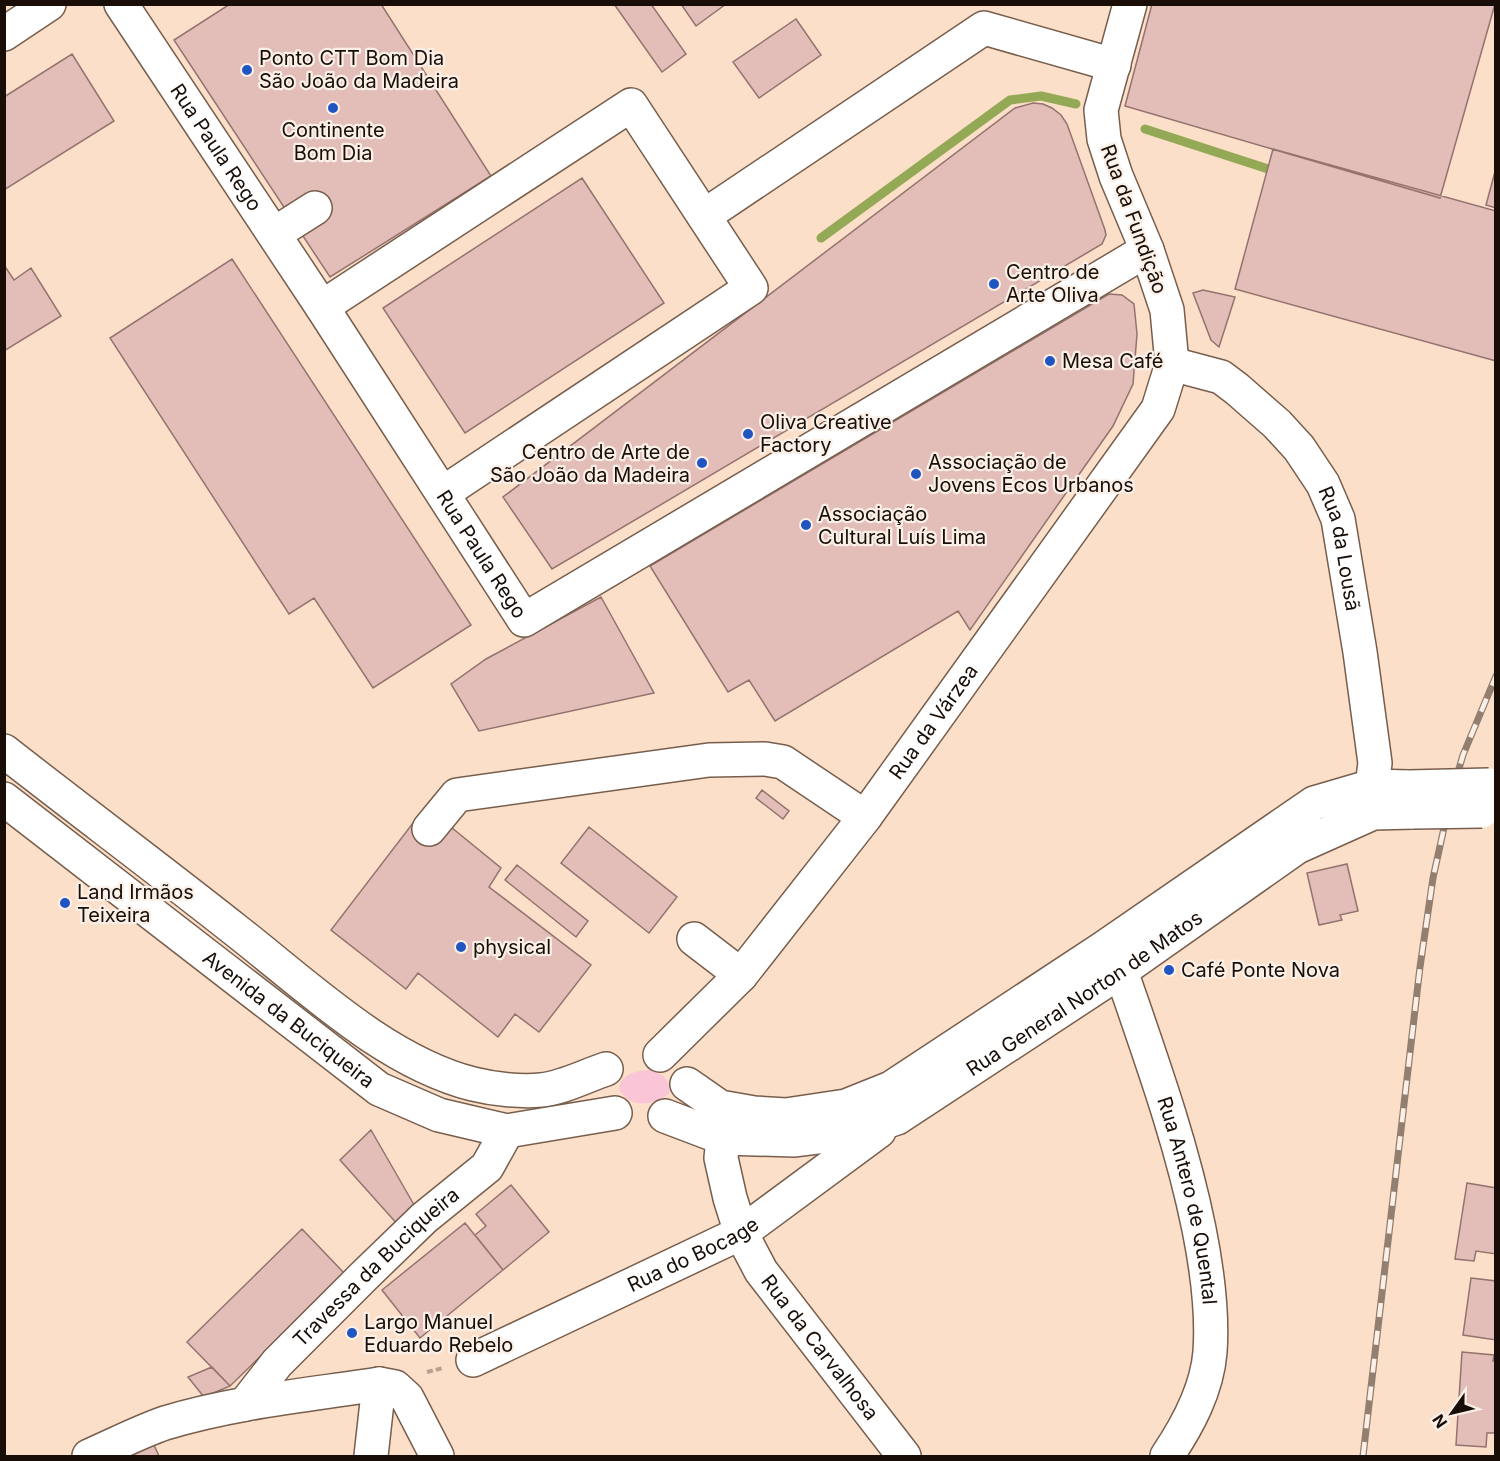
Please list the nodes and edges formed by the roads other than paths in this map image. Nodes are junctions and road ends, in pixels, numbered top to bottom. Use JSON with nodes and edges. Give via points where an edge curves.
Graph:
{"nodes":[{"id":1,"x":49,"y":4,"type":"edge"},
{"id":2,"x":121,"y":4,"type":"edge"},
{"id":3,"x":1130,"y":4,"type":"edge"},
{"id":4,"x":4,"y":34,"type":"edge"},
{"id":5,"x":1114,"y":65,"type":"junction"},
{"id":6,"x":315,"y":208,"type":"dead end"},
{"id":7,"x":704,"y":216,"type":"junction"},
{"id":8,"x":274,"y":234,"type":"junction"},
{"id":9,"x":1147,"y":250,"type":"junction"},
{"id":10,"x":322,"y":307,"type":"junction"},
{"id":11,"x":1172,"y":364,"type":"junction"},
{"id":12,"x":443,"y":493,"type":"junction"},
{"id":13,"x":4,"y":751,"type":"edge"},
{"id":14,"x":1490,"y":798,"type":"edge"},
{"id":15,"x":4,"y":799,"type":"edge"},
{"id":16,"x":1372,"y":800,"type":"junction"},
{"id":17,"x":865,"y":817,"type":"junction"},
{"id":18,"x":429,"y":829,"type":"dead end"},
{"id":19,"x":694,"y":939,"type":"dead end"},
{"id":20,"x":1111,"y":960,"type":"junction"},
{"id":21,"x":741,"y":975,"type":"junction"},
{"id":22,"x":660,"y":1055,"type":"junction"},
{"id":23,"x":606,"y":1069,"type":"junction"},
{"id":24,"x":687,"y":1084,"type":"junction"},
{"id":25,"x":615,"y":1113,"type":"junction"},
{"id":26,"x":664,"y":1116,"type":"junction"},
{"id":27,"x":897,"y":1118,"type":"junction"},
{"id":28,"x":507,"y":1131,"type":"junction"},
{"id":29,"x":723,"y":1138,"type":"junction"},
{"id":30,"x":741,"y":1233,"type":"junction"},
{"id":31,"x":473,"y":1360,"type":"dead end"},
{"id":32,"x":379,"y":1384,"type":"junction"},
{"id":33,"x":245,"y":1404,"type":"junction"},
{"id":34,"x":89,"y":1456,"type":"edge"},
{"id":35,"x":370,"y":1456,"type":"edge"},
{"id":36,"x":437,"y":1456,"type":"edge"},
{"id":37,"x":904,"y":1456,"type":"edge"},
{"id":38,"x":1167,"y":1456,"type":"edge"}],
"edges":[{"from":1,"to":4,"type":"street"},
{"from":2,"to":8,"type":"street","name":"Rua Paula Rego"},
{"from":3,"to":5,"type":"street","name":"Rua da Fundição"},
{"from":5,"to":7,"type":"street","via":[[984,28]]},
{"from":5,"to":9,"type":"street","name":"Rua da Fundição","via":[[1101,110],[1104,139]]},
{"from":6,"to":8,"type":"street"},
{"from":7,"to":10,"type":"street","via":[[631,105]]},
{"from":7,"to":12,"type":"street","via":[[751,288]]},
{"from":8,"to":10,"type":"street","name":"Rua Paula Rego"},
{"from":9,"to":11,"type":"street","name":"Rua da Fundição","via":[[1167,310]]},
{"from":9,"to":12,"type":"street","name":"Rua Paula Rego","via":[[524,620]]},
{"from":10,"to":12,"type":"street","name":"Rua Paula Rego"},
{"from":11,"to":16,"type":"street","name":"Rua da Lousã","via":[[1221,377],[1237,389],[1299,448],[1323,484],[1338,519],[1354,619],[1375,763]]},
{"from":11,"to":17,"type":"street","name":"Rua da Várzea","via":[[1158,409]]},
{"from":13,"to":23,"type":"street","name":"Avenida da Buciqueira","via":[[239,932],[337,1013],[433,1070],[476,1085],[542,1090]]},
{"from":14,"to":16,"type":"street","name":"Rua General Norton de Matos","bridge":true},
{"from":15,"to":28,"type":"street","name":"Avenida da Buciqueira","via":[[378,1089],[440,1115]]},
{"from":16,"to":20,"type":"street","name":"Rua General Norton de Matos"},
{"from":17,"to":18,"type":"street","via":[[783,762],[709,760],[457,795]]},
{"from":17,"to":21,"type":"street","name":"Rua da Várzea"},
{"from":19,"to":21,"type":"street"},
{"from":20,"to":24,"type":"street","name":"Rua General Norton de Matos","via":[[891,1088],[846,1106],[786,1115],[754,1113],[720,1107]]},
{"from":20,"to":27,"type":"street","name":"Rua General Norton de Matos"},
{"from":20,"to":38,"type":"street","name":"Rua Antero de Quental","via":[[1179,1142],[1204,1253],[1211,1308],[1210,1354],[1200,1394],[1185,1429]]},
{"from":21,"to":22,"type":"street","name":"Rua da Várzea"},
{"from":22,"to":23,"type":"street","via":[[619,1058]]},
{"from":22,"to":24,"type":"street","name":"Rua General Norton de Matos","via":[[681,1068]]},
{"from":23,"to":25,"type":"street","via":[[601,1093]]},
{"from":24,"to":26,"type":"street","via":[[679,1108]]},
{"from":25,"to":26,"type":"street","name":"Rua General Norton de Matos","via":[[632,1118]]},
{"from":25,"to":28,"type":"street","name":"Avenida da Buciqueira"},
{"from":26,"to":29,"type":"street","name":"Rua General Norton de Matos"},
{"from":27,"to":29,"type":"street","name":"Rua General Norton de Matos","via":[[851,1133],[795,1140]]},
{"from":27,"to":30,"type":"street","name":"Rua do Bocage"},
{"from":28,"to":33,"type":"street","name":"Travessa da Buciqueira","via":[[487,1167],[424,1218],[364,1276],[277,1363]]},
{"from":29,"to":30,"type":"street","name":"Rua da Carvalhosa","via":[[721,1158]]},
{"from":30,"to":31,"type":"street","name":"Rua do Bocage"},
{"from":30,"to":37,"type":"street","name":"Rua da Carvalhosa","via":[[761,1271]]},
{"from":32,"to":33,"type":"street"},
{"from":32,"to":35,"type":"street"},
{"from":32,"to":36,"type":"street","via":[[395,1387],[407,1398]]},
{"from":33,"to":34,"type":"street","via":[[164,1424]]}]}
